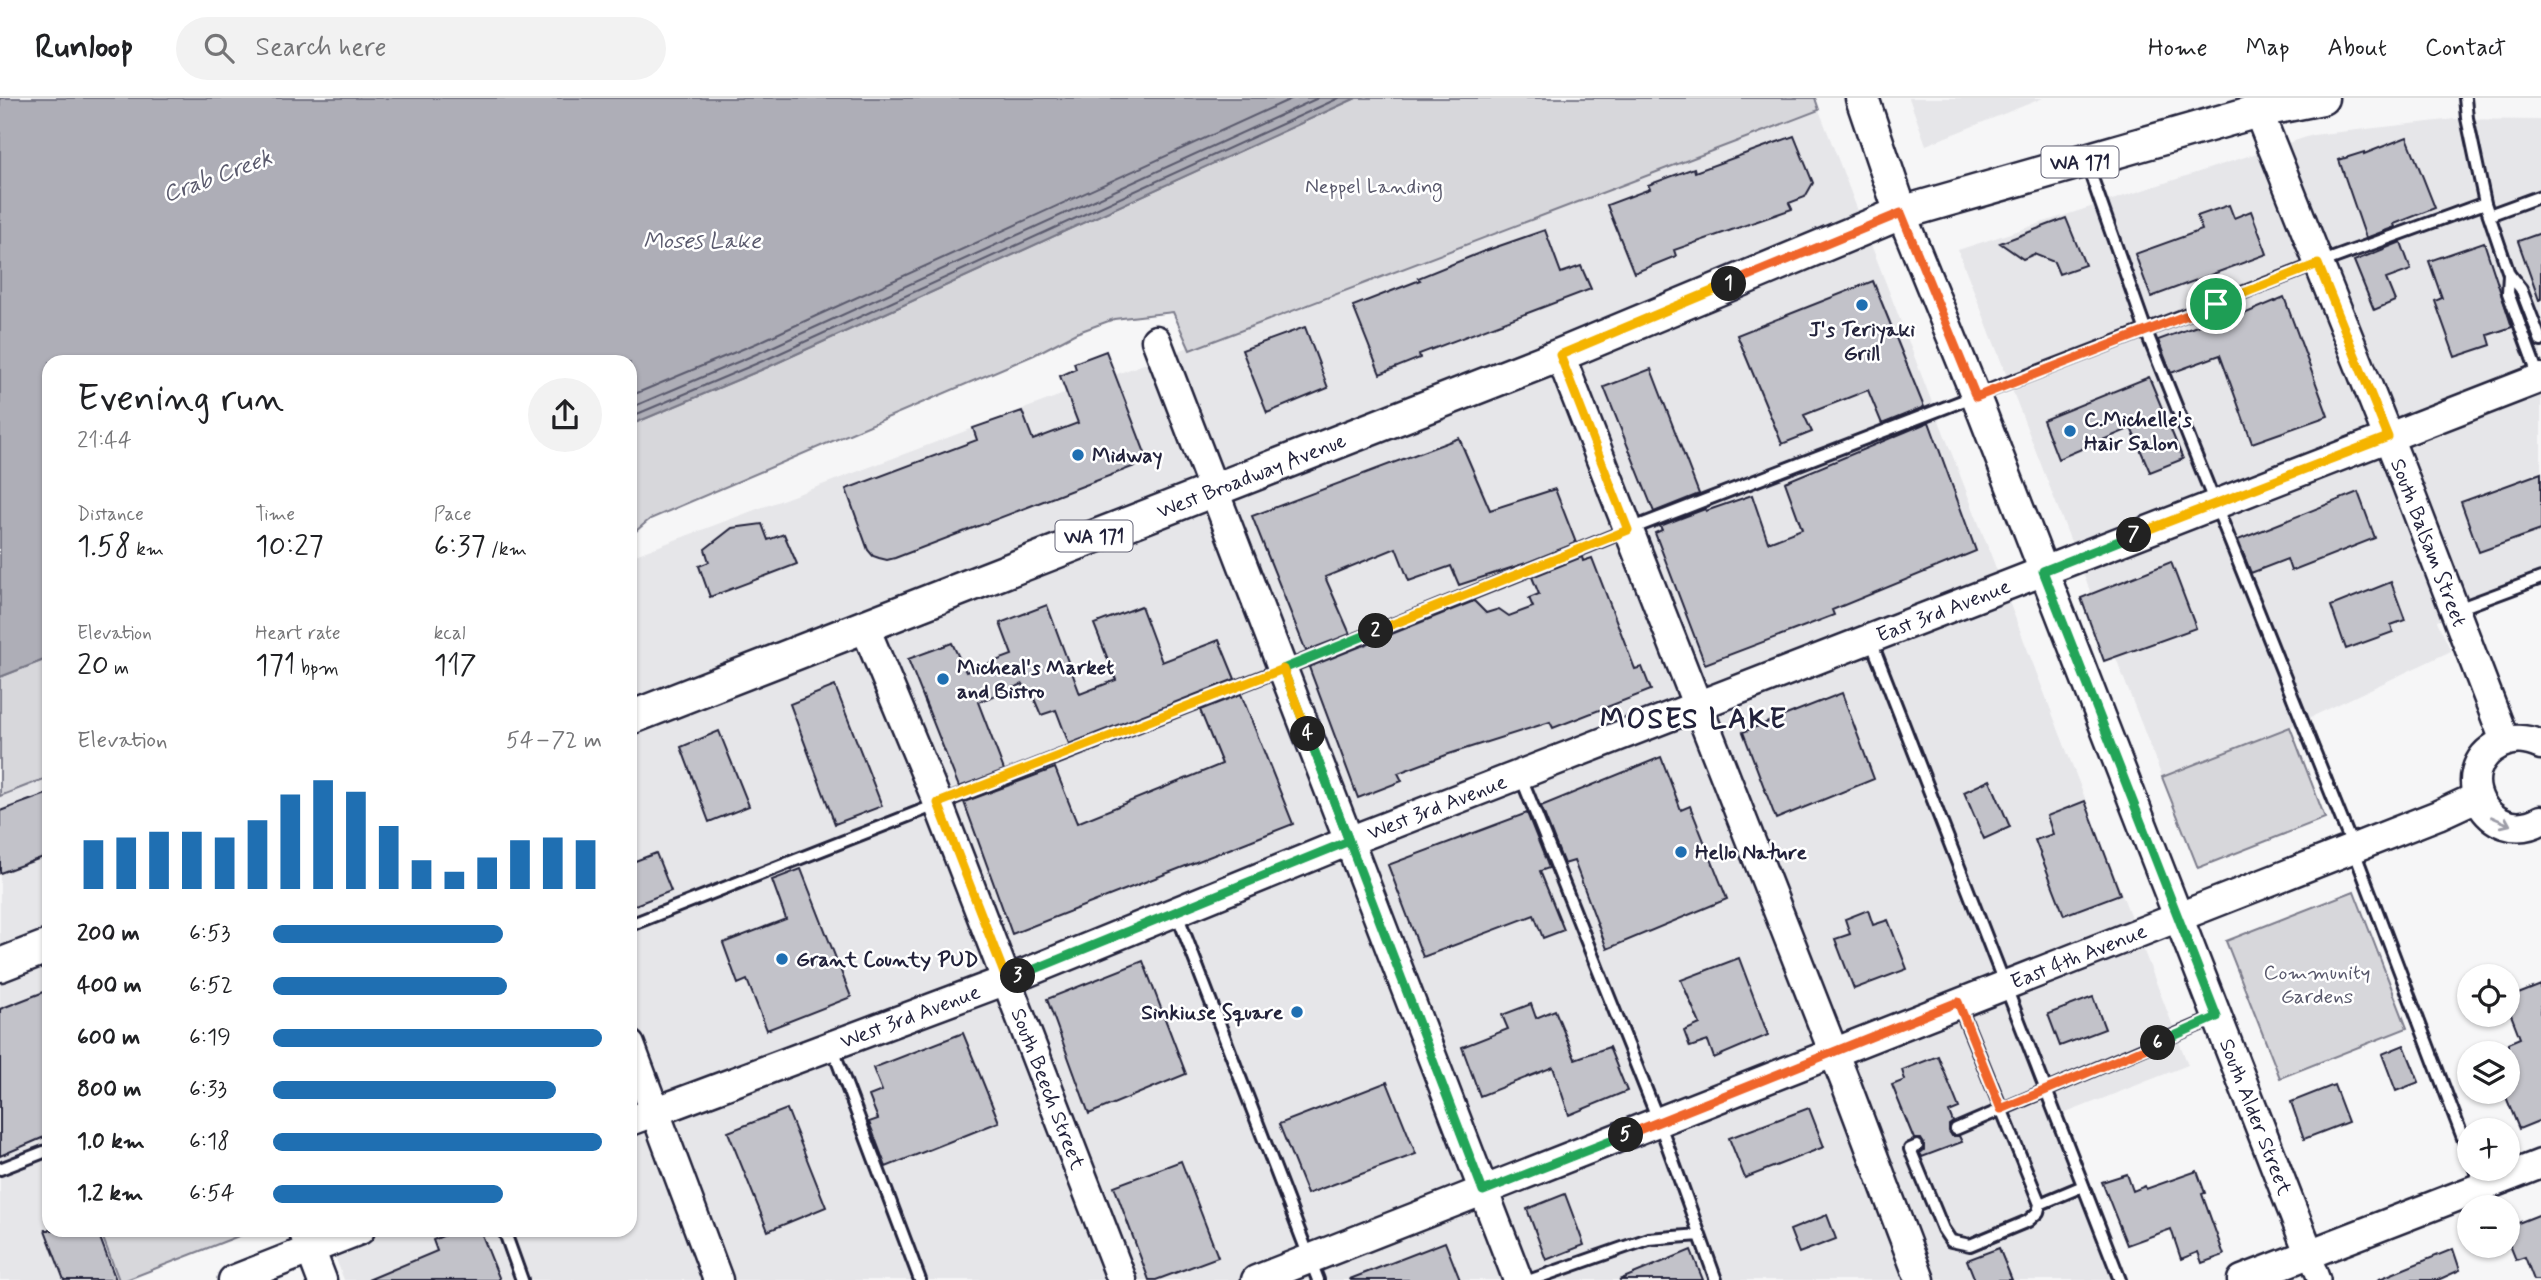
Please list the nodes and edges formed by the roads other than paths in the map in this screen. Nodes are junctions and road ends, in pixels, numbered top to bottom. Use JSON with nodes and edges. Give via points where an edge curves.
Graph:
{"nodes":[{"id":1,"x":1861,"y":98,"type":"edge"},
{"id":2,"x":2322,"y":98,"type":"edge"},
{"id":3,"x":2465,"y":98,"type":"edge"},
{"id":4,"x":2256,"y":104,"type":"edge"},
{"id":5,"x":2085,"y":160,"type":"junction"},
{"id":6,"x":2541,"y":197,"type":"edge"},
{"id":7,"x":2485,"y":203,"type":"junction"},
{"id":8,"x":1901,"y":213,"type":"junction"},
{"id":9,"x":2489,"y":215,"type":"junction"},
{"id":10,"x":2318,"y":264,"type":"junction"},
{"id":11,"x":2509,"y":274,"type":"junction"},
{"id":12,"x":2146,"y":331,"type":"junction"},
{"id":13,"x":1156,"y":340,"type":"dead end"},
{"id":14,"x":2541,"y":341,"type":"edge"},
{"id":15,"x":1560,"y":355,"type":"junction"},
{"id":16,"x":2540,"y":378,"type":"edge"},
{"id":17,"x":1976,"y":397,"type":"junction"},
{"id":18,"x":2388,"y":437,"type":"junction"},
{"id":19,"x":1214,"y":489,"type":"junction"},
{"id":20,"x":2214,"y":503,"type":"junction"},
{"id":21,"x":1628,"y":530,"type":"junction"},
{"id":22,"x":2043,"y":571,"type":"junction"},
{"id":23,"x":2541,"y":578,"type":"edge"},
{"id":24,"x":2455,"y":610,"type":"junction"},
{"id":25,"x":864,"y":625,"type":"junction"},
{"id":26,"x":1870,"y":638,"type":"junction"},
{"id":27,"x":1283,"y":669,"type":"junction"},
{"id":28,"x":1696,"y":706,"type":"junction"},
{"id":29,"x":637,"y":715,"type":"edge"},
{"id":30,"x":2505,"y":741,"type":"junction"},
{"id":31,"x":2541,"y":746,"type":"edge"},
{"id":32,"x":1520,"y":775,"type":"junction"},
{"id":33,"x":2477,"y":797,"type":"junction"},
{"id":34,"x":938,"y":803,"type":"junction"},
{"id":35,"x":2540,"y":824,"type":"edge"},
{"id":36,"x":1349,"y":841,"type":"junction"},
{"id":37,"x":2353,"y":848,"type":"junction"},
{"id":38,"x":1176,"y":913,"type":"junction"},
{"id":39,"x":2178,"y":916,"type":"junction"},
{"id":40,"x":637,"y":922,"type":"edge"},
{"id":41,"x":42,"y":949,"type":"edge"},
{"id":42,"x":0,"y":965,"type":"edge"},
{"id":43,"x":1007,"y":981,"type":"junction"},
{"id":44,"x":2005,"y":984,"type":"junction"},
{"id":45,"x":1958,"y":1002,"type":"junction"},
{"id":46,"x":2217,"y":1017,"type":"junction"},
{"id":47,"x":832,"y":1047,"type":"junction"},
{"id":48,"x":1834,"y":1053,"type":"junction"},
{"id":49,"x":637,"y":1083,"type":"edge"},
{"id":50,"x":2046,"y":1090,"type":"junction"},
{"id":51,"x":2001,"y":1109,"type":"junction"},
{"id":52,"x":643,"y":1116,"type":"edge"},
{"id":53,"x":1659,"y":1122,"type":"junction"},
{"id":54,"x":2457,"y":1122,"type":"edge"},
{"id":55,"x":1956,"y":1129,"type":"dead end"},
{"id":56,"x":1917,"y":1146,"type":"dead end"},
{"id":57,"x":42,"y":1153,"type":"edge"},
{"id":58,"x":2541,"y":1164,"type":"edge"},
{"id":59,"x":2520,"y":1168,"type":"edge"},
{"id":60,"x":0,"y":1170,"type":"edge"},
{"id":61,"x":2469,"y":1181,"type":"edge"},
{"id":62,"x":2083,"y":1186,"type":"junction"},
{"id":63,"x":1483,"y":1191,"type":"junction"},
{"id":64,"x":2040,"y":1204,"type":"junction"},
{"id":65,"x":1700,"y":1235,"type":"junction"},
{"id":66,"x":507,"y":1237,"type":"edge"},
{"id":67,"x":307,"y":1240,"type":"edge"},
{"id":68,"x":2309,"y":1253,"type":"junction"},
{"id":69,"x":1314,"y":1270,"type":"edge"},
{"id":70,"x":233,"y":1280,"type":"edge"},
{"id":71,"x":322,"y":1280,"type":"edge"},
{"id":72,"x":522,"y":1280,"type":"edge"},
{"id":73,"x":718,"y":1280,"type":"edge"},
{"id":74,"x":920,"y":1280,"type":"edge"},
{"id":75,"x":1122,"y":1280,"type":"edge"},
{"id":76,"x":1256,"y":1280,"type":"edge"},
{"id":77,"x":1518,"y":1280,"type":"edge"},
{"id":78,"x":1531,"y":1280,"type":"edge"},
{"id":79,"x":1716,"y":1280,"type":"edge"},
{"id":80,"x":1920,"y":1280,"type":"edge"},
{"id":81,"x":2120,"y":1280,"type":"edge"},
{"id":82,"x":2242,"y":1280,"type":"edge"},
{"id":83,"x":2319,"y":1280,"type":"edge"}],
"edges":[{"from":1,"to":8,"type":"main road"},
{"from":2,"to":4,"type":"main road","number":"WA 171"},
{"from":3,"to":7,"type":"lane"},
{"from":4,"to":5,"type":"main road","number":"WA 171"},
{"from":4,"to":10,"type":"main road","name":"South Balsam Street"},
{"from":5,"to":8,"type":"main road","number":"WA 171"},
{"from":5,"to":12,"type":"lane"},
{"from":6,"to":9,"type":"lane"},
{"from":7,"to":9,"type":"lane"},
{"from":7,"to":10,"type":"lane"},
{"from":8,"to":15,"type":"main road","number":"WA 171"},
{"from":8,"to":17,"type":"main road","name":"South Alder Street"},
{"from":9,"to":11,"type":"lane"},
{"from":10,"to":12,"type":"lane"},
{"from":10,"to":18,"type":"main road","name":"South Balsam Street"},
{"from":11,"to":14,"type":"lane","via":[[2521,289]]},
{"from":11,"to":16,"type":"lane","via":[[2508,293]]},
{"from":12,"to":17,"type":"lane"},
{"from":12,"to":20,"type":"lane"},
{"from":13,"to":19,"type":"main road"},
{"from":15,"to":19,"type":"main road","name":"West Broadway Avenue","number":"WA 171"},
{"from":15,"to":21,"type":"main road"},
{"from":16,"to":18,"type":"main road","name":"East 3rd Avenue"},
{"from":17,"to":21,"type":"lane"},
{"from":17,"to":22,"type":"main road","name":"South Alder Street"},
{"from":18,"to":20,"type":"main road","name":"East 3rd Avenue"},
{"from":18,"to":24,"type":"main road","name":"South Balsam Street"},
{"from":19,"to":25,"type":"main road","name":"West Broadway Avenue","number":"WA 171"},
{"from":19,"to":27,"type":"main road"},
{"from":20,"to":22,"type":"main road","name":"East 3rd Avenue"},
{"from":20,"to":37,"type":"lane"},
{"from":21,"to":27,"type":"lane"},
{"from":21,"to":28,"type":"main road"},
{"from":22,"to":26,"type":"main road","name":"East 3rd Avenue"},
{"from":22,"to":39,"type":"main road","name":"South Alder Street"},
{"from":23,"to":24,"type":"lane"},
{"from":24,"to":30,"type":"main road","name":"South Balsam Street"},
{"from":25,"to":29,"type":"main road","name":"West Broadway Avenue","number":"WA 171"},
{"from":25,"to":34,"type":"main road","name":"South Beech Street"},
{"from":26,"to":28,"type":"main road","name":"East 3rd Avenue"},
{"from":26,"to":44,"type":"lane"},
{"from":27,"to":34,"type":"lane"},
{"from":27,"to":36,"type":"main road"},
{"from":28,"to":32,"type":"main road","name":"West 3rd Avenue"},
{"from":28,"to":48,"type":"main road"},
{"from":30,"to":31,"type":"main road","via":[[2531,740]]},
{"from":30,"to":33,"type":"main road","via":[[2483,757],[2475,783]]},
{"from":32,"to":36,"type":"main road","name":"West 3rd Avenue"},
{"from":32,"to":53,"type":"lane"},
{"from":33,"to":35,"type":"main road","one_way":true,"via":[[2502,823]]},
{"from":33,"to":37,"type":"main road","name":"East 4th Avenue"},
{"from":34,"to":40,"type":"lane"},
{"from":34,"to":43,"type":"main road","name":"South Beech Street"},
{"from":36,"to":38,"type":"main road","name":"West 3rd Avenue"},
{"from":36,"to":63,"type":"main road"},
{"from":37,"to":39,"type":"main road","name":"East 4th Avenue"},
{"from":37,"to":54,"type":"lane"},
{"from":38,"to":43,"type":"main road","name":"West 3rd Avenue"},
{"from":38,"to":69,"type":"lane"},
{"from":39,"to":44,"type":"main road","name":"East 4th Avenue"},
{"from":39,"to":46,"type":"main road","name":"South Alder Street"},
{"from":41,"to":42,"type":"main road"},
{"from":43,"to":47,"type":"main road","name":"West 3rd Avenue"},
{"from":43,"to":75,"type":"main road","name":"South Beech Street"},
{"from":44,"to":45,"type":"main road","name":"East 4th Avenue"},
{"from":44,"to":50,"type":"lane"},
{"from":45,"to":48,"type":"main road","name":"East 4th Avenue"},
{"from":45,"to":51,"type":"lane"},
{"from":46,"to":50,"type":"lane"},
{"from":46,"to":68,"type":"main road","name":"South Alder Street"},
{"from":47,"to":52,"type":"main road","name":"West 3rd Avenue"},
{"from":47,"to":74,"type":"lane"},
{"from":48,"to":53,"type":"main road","name":"East 4th Avenue"},
{"from":48,"to":80,"type":"main road"},
{"from":49,"to":52,"type":"main road"},
{"from":50,"to":51,"type":"lane"},
{"from":50,"to":62,"type":"lane"},
{"from":51,"to":55,"type":"lane"},
{"from":51,"to":64,"type":"lane"},
{"from":52,"to":73,"type":"main road"},
{"from":53,"to":63,"type":"main road","name":"East 4th Avenue"},
{"from":53,"to":65,"type":"lane"},
{"from":56,"to":64,"type":"lane","via":[[1910,1149],[1951,1241],[1970,1245],[2028,1221]]},
{"from":57,"to":60,"type":"lane"},
{"from":58,"to":59,"type":"main road"},
{"from":61,"to":68,"type":"main road"},
{"from":62,"to":64,"type":"lane"},
{"from":62,"to":81,"type":"lane"},
{"from":63,"to":69,"type":"main road","name":"East 4th Avenue"},
{"from":63,"to":77,"type":"main road"},
{"from":65,"to":78,"type":"lane","via":[[1648,1239]]},
{"from":65,"to":79,"type":"lane"},
{"from":66,"to":72,"type":"lane"},
{"from":67,"to":70,"type":"main road"},
{"from":67,"to":71,"type":"main road"},
{"from":68,"to":82,"type":"main road"},
{"from":68,"to":83,"type":"street","name":"South Alder Street"},
{"from":69,"to":76,"type":"main road","name":"East 4th Avenue"}]}
